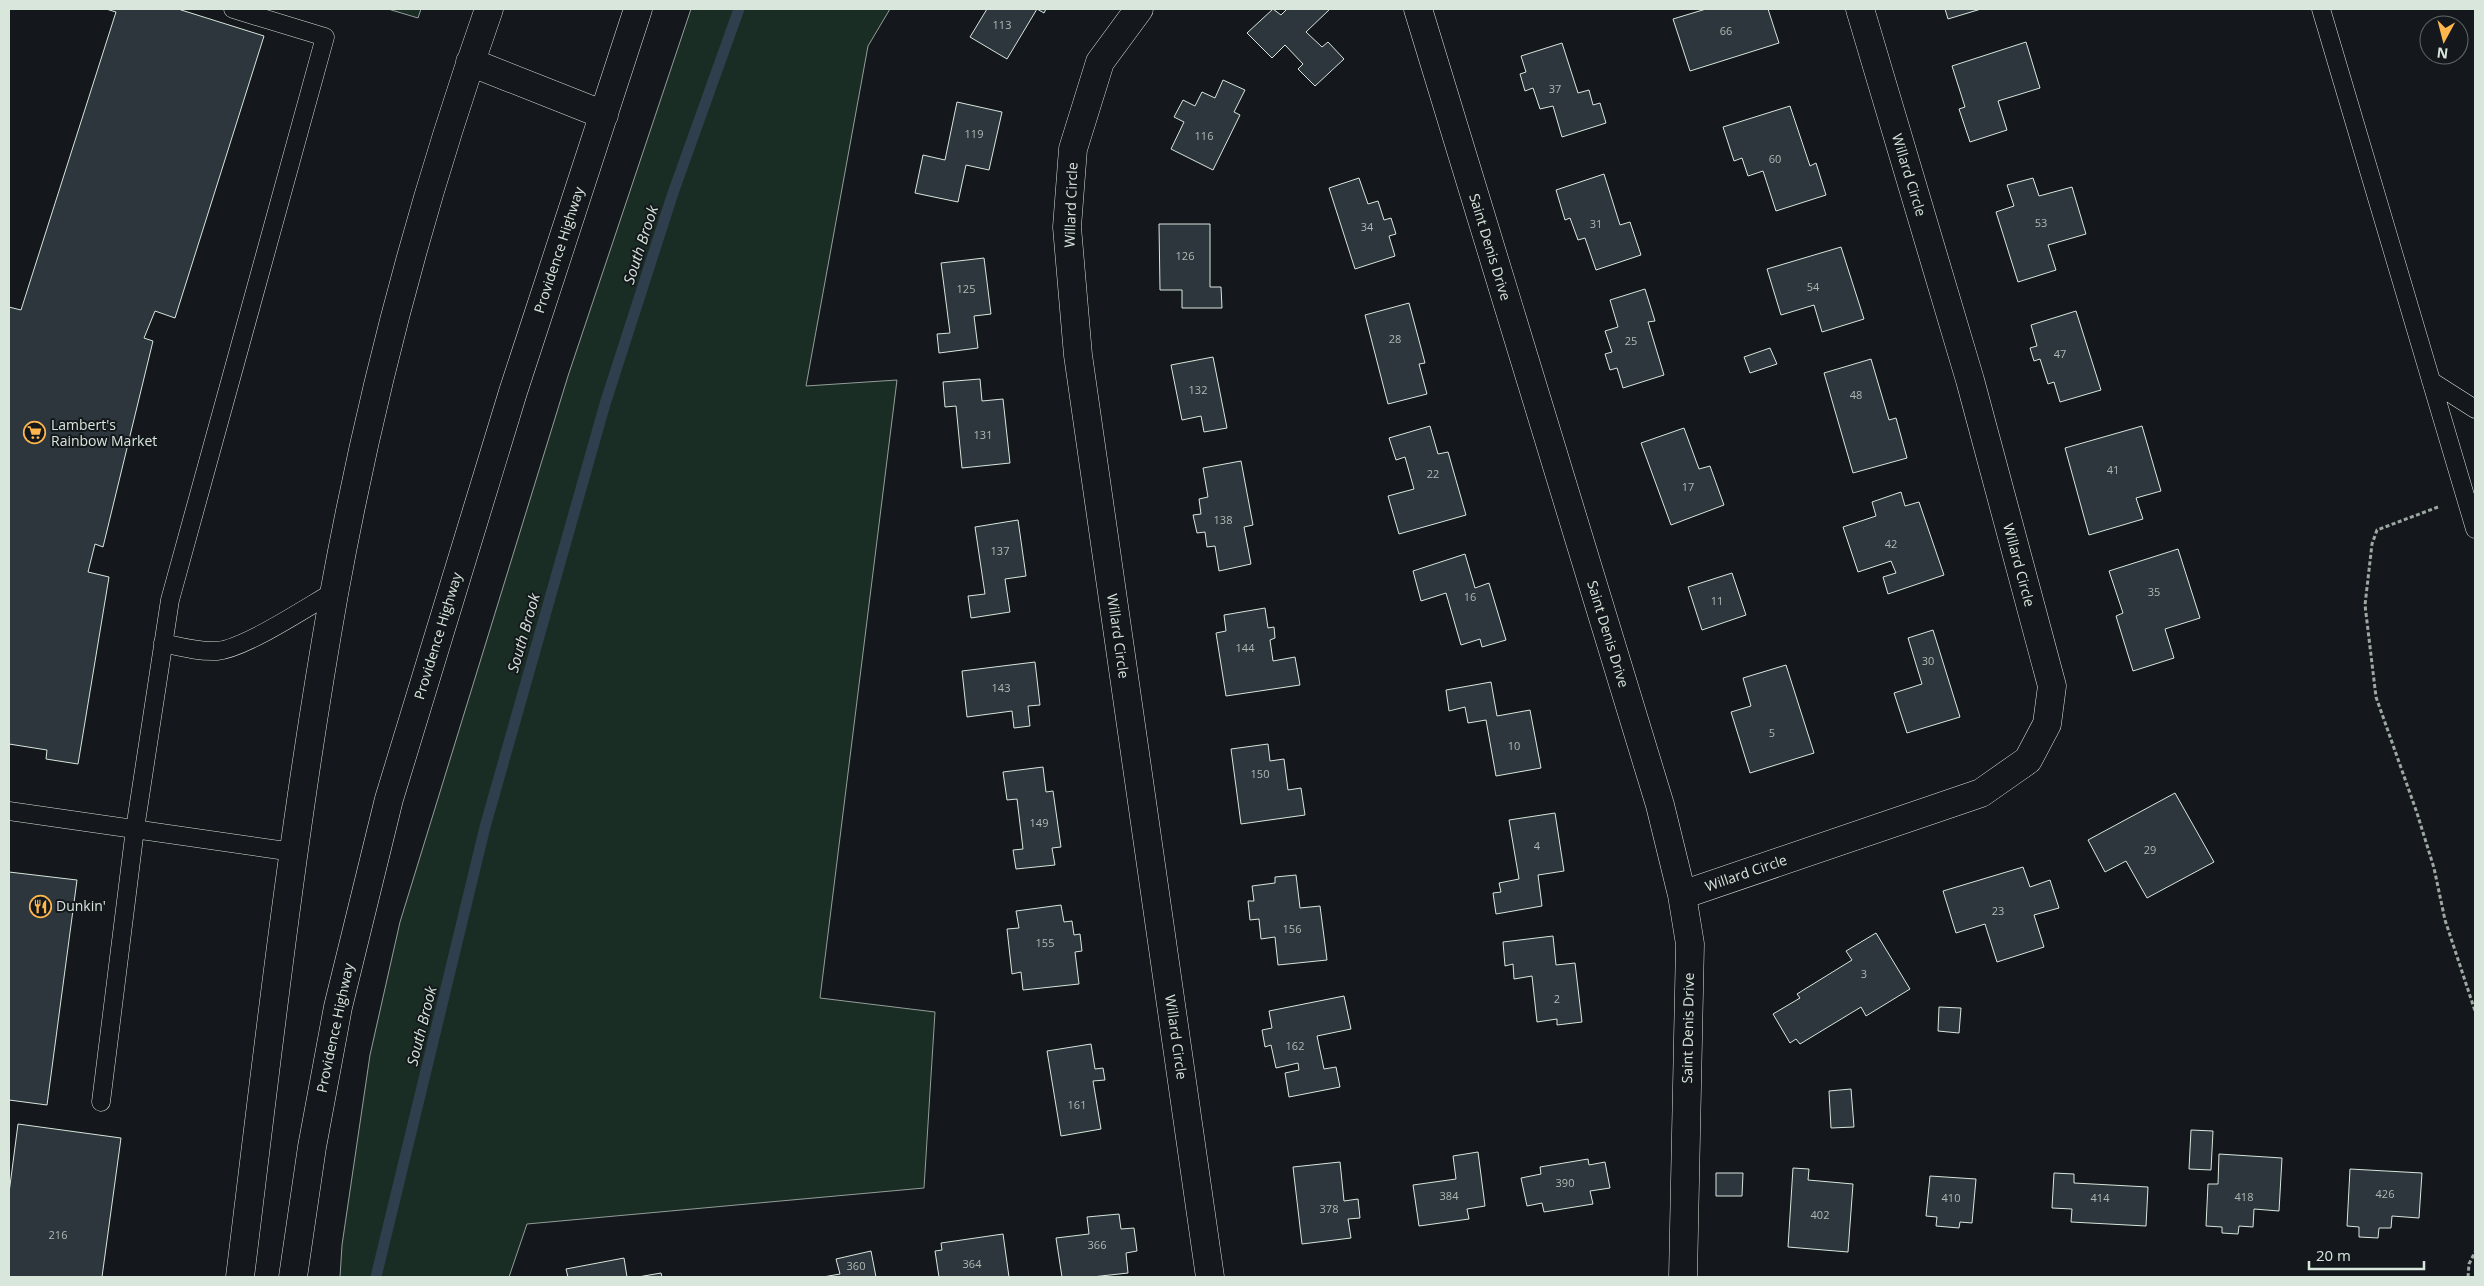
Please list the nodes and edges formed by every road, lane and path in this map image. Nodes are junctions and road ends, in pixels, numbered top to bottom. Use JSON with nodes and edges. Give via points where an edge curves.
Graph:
{"nodes":[{"id":1,"x":233,"y":9,"type":"edge"},
{"id":2,"x":489,"y":9,"type":"edge"},
{"id":3,"x":638,"y":9,"type":"edge"},
{"id":4,"x":1139,"y":9,"type":"edge"},
{"id":5,"x":1418,"y":9,"type":"edge"},
{"id":6,"x":1860,"y":9,"type":"edge"},
{"id":7,"x":2322,"y":9,"type":"edge"},
{"id":8,"x":470,"y":62,"type":"junction"},
{"id":9,"x":604,"y":114,"type":"junction"},
{"id":10,"x":2431,"y":381,"type":"junction"},
{"id":11,"x":2475,"y":409,"type":"edge"},
{"id":12,"x":2466,"y":498,"type":"junction"},
{"id":13,"x":2475,"y":529,"type":"edge"},
{"id":14,"x":335,"y":591,"type":"junction"},
{"id":15,"x":163,"y":643,"type":"junction"},
{"id":16,"x":9,"y":811,"type":"edge"},
{"id":17,"x":135,"y":829,"type":"junction"},
{"id":18,"x":293,"y":852,"type":"junction"},
{"id":19,"x":1682,"y":895,"type":"junction"},
{"id":20,"x":2475,"y":1011,"type":"edge"},
{"id":21,"x":101,"y":1102,"type":"dead end"},
{"id":22,"x":2475,"y":1252,"type":"edge"},
{"id":23,"x":240,"y":1277,"type":"edge"},
{"id":24,"x":293,"y":1277,"type":"edge"},
{"id":25,"x":1210,"y":1277,"type":"edge"},
{"id":26,"x":1683,"y":1277,"type":"edge"},
{"id":27,"x":2468,"y":1277,"type":"edge"}],
"edges":[{"from":1,"to":15,"type":"lane","via":[[325,37],[170,600]]},
{"from":2,"to":8,"type":"street"},
{"from":3,"to":9,"type":"street","name":"Providence Highway"},
{"from":4,"to":25,"type":"street","name":"Willard Circle","via":[[1100,62],[1073,149],[1067,227],[1078,355]]},
{"from":5,"to":19,"type":"street","name":"Saint Denis Drive","via":[[1660,805]]},
{"from":6,"to":19,"type":"street","name":"Willard Circle","via":[[1970,380],[2052,686],[2047,724],[2028,760],[1981,793]]},
{"from":7,"to":10,"type":"lane"},
{"from":8,"to":9,"type":"street"},
{"from":8,"to":14,"type":"street","via":[[396,316]]},
{"from":9,"to":24,"type":"street","name":"Providence Highway","via":[[513,392],[389,799],[338,1007],[312,1147]]},
{"from":10,"to":11,"type":"lane"},
{"from":10,"to":12,"type":"lane"},
{"from":12,"to":13,"type":"lane"},
{"from":12,"to":20,"type":"path","via":[[2377,530],[2372,544],[2366,605],[2376,697],[2417,813],[2434,868],[2445,920]]},
{"from":14,"to":15,"type":"lane","via":[[240,645],[218,651]]},
{"from":14,"to":18,"type":"street"},
{"from":15,"to":17,"type":"lane"},
{"from":16,"to":17,"type":"lane"},
{"from":17,"to":18,"type":"lane"},
{"from":17,"to":21,"type":"lane"},
{"from":18,"to":23,"type":"street"},
{"from":19,"to":26,"type":"street","name":"Saint Denis Drive","via":[[1690,944]]},
{"from":22,"to":27,"type":"path","via":[[2469,1264]]}]}
